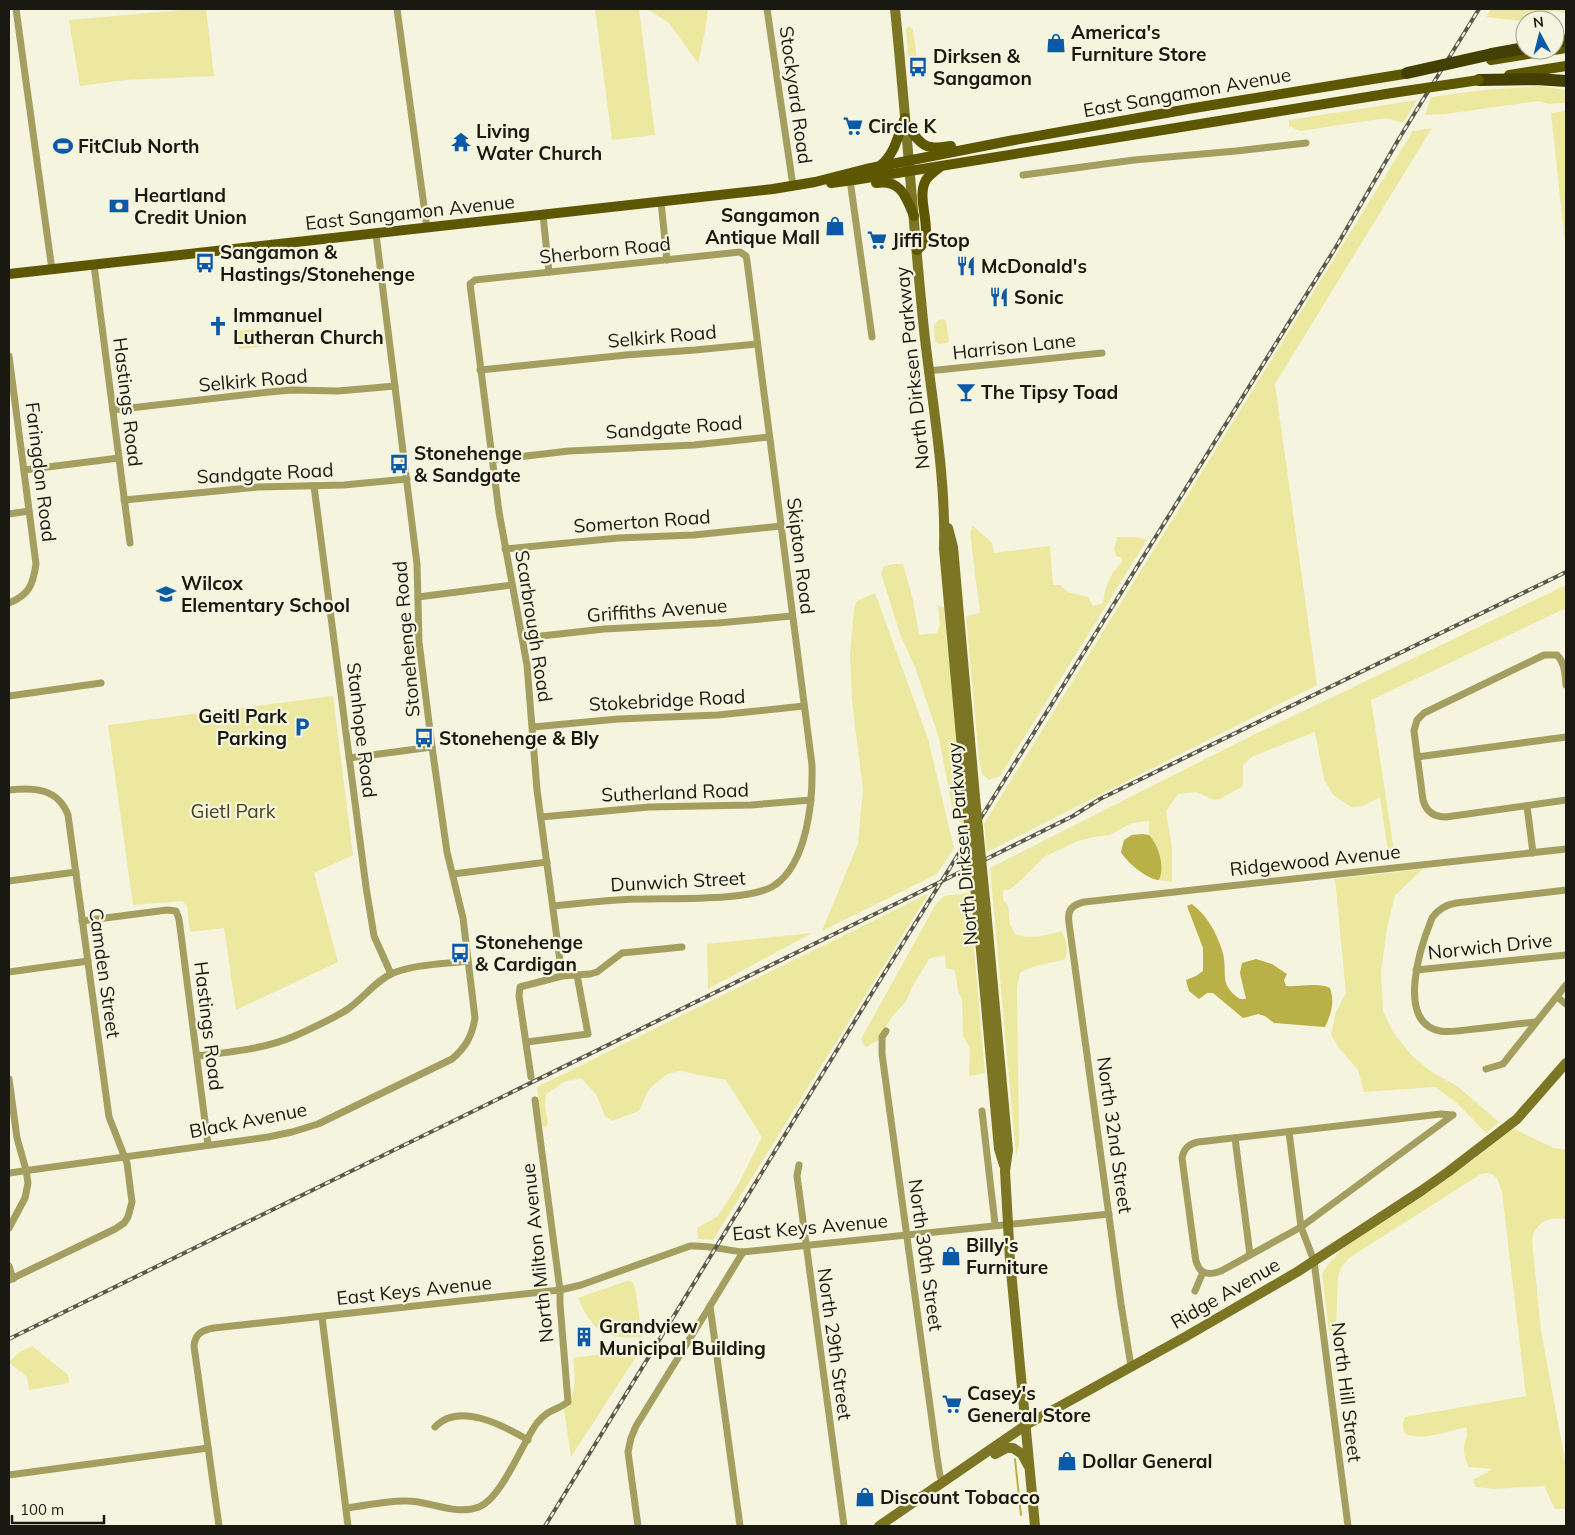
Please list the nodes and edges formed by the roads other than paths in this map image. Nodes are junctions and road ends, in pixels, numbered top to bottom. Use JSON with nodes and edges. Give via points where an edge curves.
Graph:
{"nodes":[{"id":1,"x":16,"y":9,"type":"edge"},
{"id":2,"x":397,"y":9,"type":"edge"},
{"id":3,"x":767,"y":9,"type":"edge"},
{"id":4,"x":896,"y":9,"type":"edge"},
{"id":5,"x":1566,"y":48,"type":"edge"},
{"id":6,"x":1515,"y":51,"type":"edge"},
{"id":7,"x":1491,"y":57,"type":"junction"},
{"id":8,"x":1566,"y":66,"type":"edge"},
{"id":9,"x":1406,"y":74,"type":"joint"},
{"id":10,"x":1479,"y":80,"type":"junction"},
{"id":11,"x":1566,"y":81,"type":"edge"},
{"id":12,"x":906,"y":121,"type":"junction"},
{"id":13,"x":1009,"y":141,"type":"junction"},
{"id":14,"x":1306,"y":143,"type":"dead end"},
{"id":15,"x":880,"y":166,"type":"junction"},
{"id":16,"x":910,"y":166,"type":"junction"},
{"id":17,"x":940,"y":166,"type":"junction"},
{"id":18,"x":1023,"y":175,"type":"dead end"},
{"id":19,"x":815,"y":182,"type":"junction"},
{"id":20,"x":839,"y":183,"type":"junction"},
{"id":21,"x":793,"y":186,"type":"junction"},
{"id":22,"x":851,"y":187,"type":"junction"},
{"id":23,"x":660,"y":202,"type":"junction"},
{"id":24,"x":543,"y":215,"type":"junction"},
{"id":25,"x":914,"y":216,"type":"junction"},
{"id":26,"x":427,"y":228,"type":"junction"},
{"id":27,"x":376,"y":234,"type":"junction"},
{"id":28,"x":917,"y":250,"type":"junction"},
{"id":29,"x":743,"y":253,"type":"joint"},
{"id":30,"x":667,"y":260,"type":"junction"},
{"id":31,"x":94,"y":265,"type":"junction"},
{"id":32,"x":52,"y":270,"type":"junction"},
{"id":33,"x":549,"y":272,"type":"junction"},
{"id":34,"x":9,"y":274,"type":"edge"},
{"id":35,"x":471,"y":282,"type":"joint"},
{"id":36,"x":872,"y":337,"type":"dead end"},
{"id":37,"x":757,"y":344,"type":"junction"},
{"id":38,"x":1102,"y":354,"type":"dead end"},
{"id":39,"x":9,"y":356,"type":"edge"},
{"id":40,"x":480,"y":370,"type":"junction"},
{"id":41,"x":928,"y":371,"type":"junction"},
{"id":42,"x":395,"y":386,"type":"junction"},
{"id":43,"x":113,"y":410,"type":"junction"},
{"id":44,"x":769,"y":436,"type":"junction"},
{"id":45,"x":119,"y":458,"type":"junction"},
{"id":46,"x":492,"y":460,"type":"junction"},
{"id":47,"x":24,"y":470,"type":"junction"},
{"id":48,"x":407,"y":479,"type":"junction"},
{"id":49,"x":314,"y":486,"type":"junction"},
{"id":50,"x":124,"y":500,"type":"junction"},
{"id":51,"x":30,"y":511,"type":"junction"},
{"id":52,"x":9,"y":514,"type":"edge"},
{"id":53,"x":781,"y":526,"type":"junction"},
{"id":54,"x":130,"y":543,"type":"dead end"},
{"id":55,"x":505,"y":549,"type":"junction"},
{"id":56,"x":512,"y":585,"type":"junction"},
{"id":57,"x":418,"y":597,"type":"junction"},
{"id":58,"x":9,"y":603,"type":"edge"},
{"id":59,"x":792,"y":616,"type":"junction"},
{"id":60,"x":523,"y":638,"type":"junction"},
{"id":61,"x":101,"y":683,"type":"dead end"},
{"id":62,"x":1566,"y":685,"type":"edge"},
{"id":63,"x":9,"y":696,"type":"edge"},
{"id":64,"x":804,"y":706,"type":"junction"},
{"id":65,"x":533,"y":727,"type":"junction"},
{"id":66,"x":1566,"y":737,"type":"edge"},
{"id":67,"x":432,"y":747,"type":"junction"},
{"id":68,"x":1417,"y":757,"type":"junction"},
{"id":69,"x":349,"y":758,"type":"junction"},
{"id":70,"x":9,"y":790,"type":"edge"},
{"id":71,"x":811,"y":800,"type":"junction"},
{"id":72,"x":1566,"y":800,"type":"edge"},
{"id":73,"x":1528,"y":806,"type":"junction"},
{"id":74,"x":541,"y":817,"type":"junction"},
{"id":75,"x":1566,"y":850,"type":"edge"},
{"id":76,"x":1534,"y":853,"type":"junction"},
{"id":77,"x":547,"y":862,"type":"junction"},
{"id":78,"x":794,"y":863,"type":"joint"},
{"id":79,"x":76,"y":872,"type":"junction"},
{"id":80,"x":453,"y":874,"type":"junction"},
{"id":81,"x":9,"y":881,"type":"edge"},
{"id":82,"x":1566,"y":890,"type":"edge"},
{"id":83,"x":553,"y":906,"type":"junction"},
{"id":84,"x":1070,"y":909,"type":"joint"},
{"id":85,"x":82,"y":921,"type":"junction"},
{"id":86,"x":682,"y":947,"type":"dead end"},
{"id":87,"x":1566,"y":955,"type":"edge"},
{"id":88,"x":468,"y":961,"type":"junction"},
{"id":89,"x":88,"y":962,"type":"junction"},
{"id":90,"x":1416,"y":970,"type":"junction"},
{"id":91,"x":9,"y":972,"type":"edge"},
{"id":92,"x":391,"y":974,"type":"junction"},
{"id":93,"x":578,"y":975,"type":"junction"},
{"id":94,"x":562,"y":976,"type":"junction"},
{"id":95,"x":1566,"y":985,"type":"edge"},
{"id":96,"x":1561,"y":996,"type":"edge"},
{"id":97,"x":1566,"y":1004,"type":"edge"},
{"id":98,"x":1536,"y":1022,"type":"junction"},
{"id":99,"x":886,"y":1031,"type":"dead end"},
{"id":100,"x":470,"y":1039,"type":"joint"},
{"id":101,"x":527,"y":1042,"type":"junction"},
{"id":102,"x":197,"y":1056,"type":"junction"},
{"id":103,"x":1566,"y":1063,"type":"edge"},
{"id":104,"x":1486,"y":1070,"type":"dead end"},
{"id":105,"x":531,"y":1077,"type":"dead end"},
{"id":106,"x":9,"y":1079,"type":"edge"},
{"id":107,"x":535,"y":1100,"type":"dead end"},
{"id":108,"x":982,"y":1111,"type":"dead end"},
{"id":109,"x":1289,"y":1132,"type":"junction"},
{"id":110,"x":1235,"y":1138,"type":"junction"},
{"id":111,"x":208,"y":1146,"type":"junction"},
{"id":112,"x":125,"y":1157,"type":"junction"},
{"id":113,"x":799,"y":1165,"type":"dead end"},
{"id":114,"x":26,"y":1170,"type":"junction"},
{"id":115,"x":9,"y":1173,"type":"edge"},
{"id":116,"x":1109,"y":1214,"type":"junction"},
{"id":117,"x":1009,"y":1223,"type":"junction"},
{"id":118,"x":995,"y":1224,"type":"junction"},
{"id":119,"x":1301,"y":1227,"type":"junction"},
{"id":120,"x":9,"y":1228,"type":"edge"},
{"id":121,"x":907,"y":1235,"type":"junction"},
{"id":122,"x":806,"y":1245,"type":"junction"},
{"id":123,"x":743,"y":1252,"type":"junction"},
{"id":124,"x":1250,"y":1255,"type":"junction"},
{"id":125,"x":1314,"y":1261,"type":"junction"},
{"id":126,"x":9,"y":1266,"type":"edge"},
{"id":127,"x":1203,"y":1272,"type":"junction"},
{"id":128,"x":11,"y":1280,"type":"edge"},
{"id":129,"x":560,"y":1290,"type":"junction"},
{"id":130,"x":1195,"y":1291,"type":"dead end"},
{"id":131,"x":710,"y":1306,"type":"junction"},
{"id":132,"x":322,"y":1317,"type":"junction"},
{"id":133,"x":1131,"y":1366,"type":"junction"},
{"id":134,"x":1026,"y":1425,"type":"junction"},
{"id":135,"x":435,"y":1427,"type":"dead end"},
{"id":136,"x":528,"y":1440,"type":"junction"},
{"id":137,"x":208,"y":1448,"type":"junction"},
{"id":138,"x":1030,"y":1467,"type":"junction"},
{"id":139,"x":963,"y":1469,"type":"junction"},
{"id":140,"x":9,"y":1475,"type":"edge"},
{"id":141,"x":944,"y":1482,"type":"junction"},
{"id":142,"x":346,"y":1508,"type":"junction"},
{"id":143,"x":219,"y":1526,"type":"edge"},
{"id":144,"x":348,"y":1526,"type":"edge"},
{"id":145,"x":638,"y":1526,"type":"edge"},
{"id":146,"x":740,"y":1526,"type":"edge"},
{"id":147,"x":844,"y":1526,"type":"edge"},
{"id":148,"x":879,"y":1526,"type":"edge"},
{"id":149,"x":1035,"y":1526,"type":"edge"},
{"id":150,"x":1348,"y":1526,"type":"edge"}],
"edges":[{"from":1,"to":32,"type":"street"},
{"from":2,"to":26,"type":"street"},
{"from":3,"to":21,"type":"street","name":"Stockyard Road"},
{"from":4,"to":12,"type":"main road","name":"North Dirksen Parkway"},
{"from":5,"to":7,"type":"main road"},
{"from":6,"to":7,"type":"highway"},
{"from":7,"to":9,"type":"highway","bridge":true},
{"from":8,"to":10,"type":"main road","name":"East Sangamon Avenue"},
{"from":9,"to":13,"type":"main road","name":"East Sangamon Avenue"},
{"from":10,"to":11,"type":"highway"},
{"from":10,"to":17,"type":"main road","name":"East Sangamon Avenue","bridge":true},
{"from":12,"to":13,"type":"main road","via":[[920,142],[932,148],[986,140]]},
{"from":12,"to":15,"type":"main road","via":[[894,151]]},
{"from":12,"to":16,"type":"main road","name":"North Dirksen Parkway"},
{"from":13,"to":16,"type":"main road","name":"East Sangamon Avenue"},
{"from":14,"to":18,"type":"street","via":[[1114,162]]},
{"from":15,"to":16,"type":"main road","name":"East Sangamon Avenue"},
{"from":15,"to":19,"type":"main road","name":"East Sangamon Avenue"},
{"from":16,"to":17,"type":"main road","name":"East Sangamon Avenue"},
{"from":16,"to":20,"type":"main road","name":"East Sangamon Avenue"},
{"from":16,"to":25,"type":"main road","name":"North Dirksen Parkway"},
{"from":17,"to":28,"type":"main road","via":[[928,176],[922,189],[926,237]]},
{"from":19,"to":20,"type":"main road","name":"East Sangamon Avenue"},
{"from":19,"to":21,"type":"main road","name":"East Sangamon Avenue"},
{"from":20,"to":22,"type":"main road"},
{"from":21,"to":23,"type":"main road","name":"East Sangamon Avenue"},
{"from":22,"to":25,"type":"main road","via":[[889,182],[900,188]]},
{"from":22,"to":36,"type":"street"},
{"from":23,"to":24,"type":"main road","name":"East Sangamon Avenue"},
{"from":23,"to":30,"type":"street"},
{"from":24,"to":26,"type":"main road","name":"East Sangamon Avenue"},
{"from":24,"to":33,"type":"street"},
{"from":25,"to":28,"type":"main road","name":"North Dirksen Parkway"},
{"from":26,"to":27,"type":"main road","name":"East Sangamon Avenue"},
{"from":27,"to":31,"type":"main road","name":"East Sangamon Avenue"},
{"from":27,"to":42,"type":"street","name":"Stonehenge Road"},
{"from":28,"to":41,"type":"main road","name":"North Dirksen Parkway"},
{"from":29,"to":30,"type":"street","name":"Sherborn Road"},
{"from":29,"to":37,"type":"street","name":"Skipton Road","via":[[747,261]]},
{"from":30,"to":33,"type":"street","name":"Sherborn Road"},
{"from":31,"to":32,"type":"main road","name":"East Sangamon Avenue"},
{"from":31,"to":43,"type":"street","name":"Hastings Road"},
{"from":32,"to":34,"type":"main road","name":"East Sangamon Avenue"},
{"from":33,"to":35,"type":"street","name":"Sherborn Road"},
{"from":35,"to":40,"type":"street","name":"Scarbrough Road"},
{"from":37,"to":40,"type":"street","name":"Selkirk Road"},
{"from":37,"to":44,"type":"street","name":"Skipton Road"},
{"from":38,"to":41,"type":"street","name":"Harrison Lane"},
{"from":39,"to":47,"type":"street","name":"Faringdon Road","via":[[14,422]]},
{"from":40,"to":46,"type":"street","name":"Scarbrough Road"},
{"from":41,"to":117,"type":"main road","name":"North Dirksen Parkway","bridge":true,"via":[[941,468],[944,548],[982,914],[999,1149],[1006,1171]]},
{"from":42,"to":43,"type":"street","name":"Selkirk Road","via":[[338,391],[292,390]]},
{"from":42,"to":48,"type":"street","name":"Stonehenge Road"},
{"from":43,"to":45,"type":"street","name":"Hastings Road"},
{"from":44,"to":46,"type":"street","name":"Sandgate Road"},
{"from":44,"to":53,"type":"street","name":"Skipton Road"},
{"from":45,"to":47,"type":"street"},
{"from":45,"to":50,"type":"street","name":"Hastings Road"},
{"from":46,"to":55,"type":"street","name":"Scarbrough Road"},
{"from":47,"to":51,"type":"street","name":"Faringdon Road"},
{"from":48,"to":49,"type":"street","name":"Sandgate Road"},
{"from":48,"to":57,"type":"street","name":"Stonehenge Road"},
{"from":49,"to":50,"type":"street","name":"Sandgate Road","via":[[258,486]]},
{"from":49,"to":69,"type":"street","name":"Stanhope Road"},
{"from":50,"to":54,"type":"street","name":"Hastings Road"},
{"from":51,"to":52,"type":"street"},
{"from":51,"to":58,"type":"street","name":"Faringdon Road","via":[[36,564],[31,592]]},
{"from":53,"to":55,"type":"street","name":"Somerton Road"},
{"from":53,"to":59,"type":"street","name":"Skipton Road"},
{"from":55,"to":56,"type":"street","name":"Scarbrough Road"},
{"from":56,"to":57,"type":"street"},
{"from":56,"to":60,"type":"street","name":"Scarbrough Road"},
{"from":57,"to":67,"type":"street","name":"Stonehenge Road","via":[[419,642]]},
{"from":59,"to":60,"type":"street","name":"Griffiths Avenue"},
{"from":59,"to":64,"type":"street","name":"Skipton Road"},
{"from":60,"to":65,"type":"street","name":"Scarbrough Road"},
{"from":61,"to":63,"type":"street"},
{"from":62,"to":68,"type":"street","via":[[1564,664],[1558,653],[1544,655],[1420,716],[1414,726]]},
{"from":64,"to":65,"type":"street","name":"Stokebridge Road"},
{"from":64,"to":71,"type":"street","name":"Skipton Road","via":[[812,765]]},
{"from":65,"to":74,"type":"street","name":"Scarbrough Road"},
{"from":66,"to":68,"type":"street"},
{"from":67,"to":69,"type":"street"},
{"from":67,"to":80,"type":"street","name":"Stonehenge Road","via":[[444,836]]},
{"from":68,"to":73,"type":"street","via":[[1425,805],[1436,816]]},
{"from":69,"to":92,"type":"street","name":"Stanhope Road","via":[[374,936]]},
{"from":70,"to":79,"type":"street","name":"Camden Street","via":[[29,788],[55,792],[68,815]]},
{"from":71,"to":74,"type":"street","name":"Sutherland Road","via":[[751,806],[640,807]]},
{"from":71,"to":78,"type":"street","name":"Skipton Road"},
{"from":72,"to":73,"type":"street"},
{"from":73,"to":76,"type":"street"},
{"from":74,"to":77,"type":"street","name":"Scarbrough Road"},
{"from":75,"to":76,"type":"street","name":"Ridgewood Avenue"},
{"from":76,"to":84,"type":"street","name":"Ridgewood Avenue","via":[[1084,902]]},
{"from":77,"to":80,"type":"street"},
{"from":77,"to":83,"type":"street","name":"Scarbrough Road"},
{"from":78,"to":83,"type":"street","name":"Dunwich Street","via":[[777,884],[758,893]]},
{"from":79,"to":81,"type":"street"},
{"from":79,"to":85,"type":"street","name":"Camden Street"},
{"from":80,"to":88,"type":"street","name":"Stonehenge Road"},
{"from":82,"to":90,"type":"street","via":[[1444,906],[1430,924]]},
{"from":83,"to":94,"type":"street","name":"Scarbrough Road"},
{"from":84,"to":116,"type":"street","name":"North 32nd Street","via":[[1068,923]]},
{"from":85,"to":89,"type":"street","name":"Camden Street"},
{"from":85,"to":102,"type":"street","name":"Hastings Road","via":[[176,911]]},
{"from":86,"to":93,"type":"street","via":[[622,953],[597,972]]},
{"from":87,"to":90,"type":"street","name":"Norwich Drive"},
{"from":88,"to":92,"type":"street","via":[[410,968]]},
{"from":88,"to":100,"type":"street","name":"Stonehenge Road","via":[[475,1018]]},
{"from":89,"to":91,"type":"street"},
{"from":89,"to":112,"type":"street","name":"Camden Street","via":[[109,1117]]},
{"from":90,"to":98,"type":"street","via":[[1417,1008],[1423,1021],[1432,1028],[1449,1032]]},
{"from":92,"to":102,"type":"street","via":[[349,1008],[296,1036],[263,1046]]},
{"from":93,"to":94,"type":"street"},
{"from":93,"to":101,"type":"street","via":[[588,1034]]},
{"from":94,"to":101,"type":"street","via":[[520,987]]},
{"from":95,"to":96,"type":"street"},
{"from":96,"to":97,"type":"street"},
{"from":96,"to":98,"type":"street"},
{"from":98,"to":104,"type":"street","via":[[1503,1064]]},
{"from":99,"to":121,"type":"street","name":"North 30th Street","via":[[882,1037],[882,1054]]},
{"from":100,"to":111,"type":"street","name":"Black Avenue","via":[[452,1058],[318,1124],[268,1137]]},
{"from":101,"to":105,"type":"street"},
{"from":102,"to":111,"type":"street","name":"Hastings Road"},
{"from":103,"to":125,"type":"main road","name":"Ridge Avenue","via":[[1505,1129],[1448,1172]]},
{"from":106,"to":114,"type":"street","via":[[17,1138]]},
{"from":107,"to":129,"type":"street","name":"North Milton Avenue"},
{"from":108,"to":118,"type":"street"},
{"from":109,"to":110,"type":"street"},
{"from":109,"to":119,"type":"street","name":"North Hill Street"},
{"from":109,"to":119,"type":"street","via":[[1453,1115]]},
{"from":110,"to":124,"type":"street"},
{"from":110,"to":127,"type":"street","via":[[1194,1143],[1183,1153],[1196,1264]]},
{"from":111,"to":112,"type":"street","name":"Black Avenue"},
{"from":112,"to":114,"type":"street","name":"Black Avenue"},
{"from":112,"to":128,"type":"street","name":"Camden Street","via":[[132,1202],[124,1223]]},
{"from":113,"to":122,"type":"street","name":"North 29th Street","via":[[797,1176]]},
{"from":114,"to":115,"type":"street","name":"Black Avenue"},
{"from":114,"to":120,"type":"street","via":[[26,1198]]},
{"from":116,"to":117,"type":"street","name":"East Keys Avenue"},
{"from":116,"to":133,"type":"street","name":"North 32nd Street"},
{"from":117,"to":118,"type":"street","name":"East Keys Avenue"},
{"from":117,"to":134,"type":"main road","name":"North Dirksen Parkway"},
{"from":118,"to":121,"type":"street","name":"East Keys Avenue"},
{"from":119,"to":124,"type":"street"},
{"from":119,"to":125,"type":"street","name":"North Hill Street"},
{"from":121,"to":122,"type":"street","name":"East Keys Avenue"},
{"from":121,"to":141,"type":"street","name":"North 30th Street","via":[[937,1457]]},
{"from":122,"to":123,"type":"street","name":"East Keys Avenue"},
{"from":122,"to":147,"type":"street","name":"North 29th Street"},
{"from":123,"to":129,"type":"street","name":"East Keys Avenue","via":[[704,1245],[690,1246]]},
{"from":123,"to":131,"type":"street"},
{"from":124,"to":127,"type":"street","via":[[1213,1274]]},
{"from":125,"to":133,"type":"main road","name":"Ridge Avenue"},
{"from":125,"to":150,"type":"street","name":"North Hill Street"},
{"from":126,"to":128,"type":"street"},
{"from":127,"to":130,"type":"street"},
{"from":129,"to":132,"type":"street","name":"East Keys Avenue"},
{"from":129,"to":136,"type":"street","name":"North Milton Avenue","via":[[568,1402],[546,1412]]},
{"from":131,"to":145,"type":"street","via":[[631,1438],[628,1461]]},
{"from":131,"to":146,"type":"street"},
{"from":132,"to":137,"type":"street","name":"East Keys Avenue","via":[[208,1329],[196,1336],[194,1346]]},
{"from":132,"to":142,"type":"street"},
{"from":133,"to":134,"type":"main road","name":"Ridge Avenue"},
{"from":134,"to":138,"type":"main road","name":"North Dirksen Parkway"},
{"from":134,"to":139,"type":"main road","name":"Ridge Avenue"},
{"from":135,"to":136,"type":"street","via":[[459,1416],[480,1418]]},
{"from":136,"to":142,"type":"street","via":[[493,1497],[473,1509],[404,1500]]},
{"from":137,"to":140,"type":"street"},
{"from":137,"to":143,"type":"street"},
{"from":138,"to":139,"type":"main road","via":[[1020,1452],[1010,1448],[1001,1450],[977,1466]]},
{"from":138,"to":149,"type":"main road","name":"North Dirksen Parkway"},
{"from":139,"to":141,"type":"main road","name":"Ridge Avenue"},
{"from":141,"to":148,"type":"main road","name":"Ridge Avenue"},
{"from":142,"to":144,"type":"street"}]}
